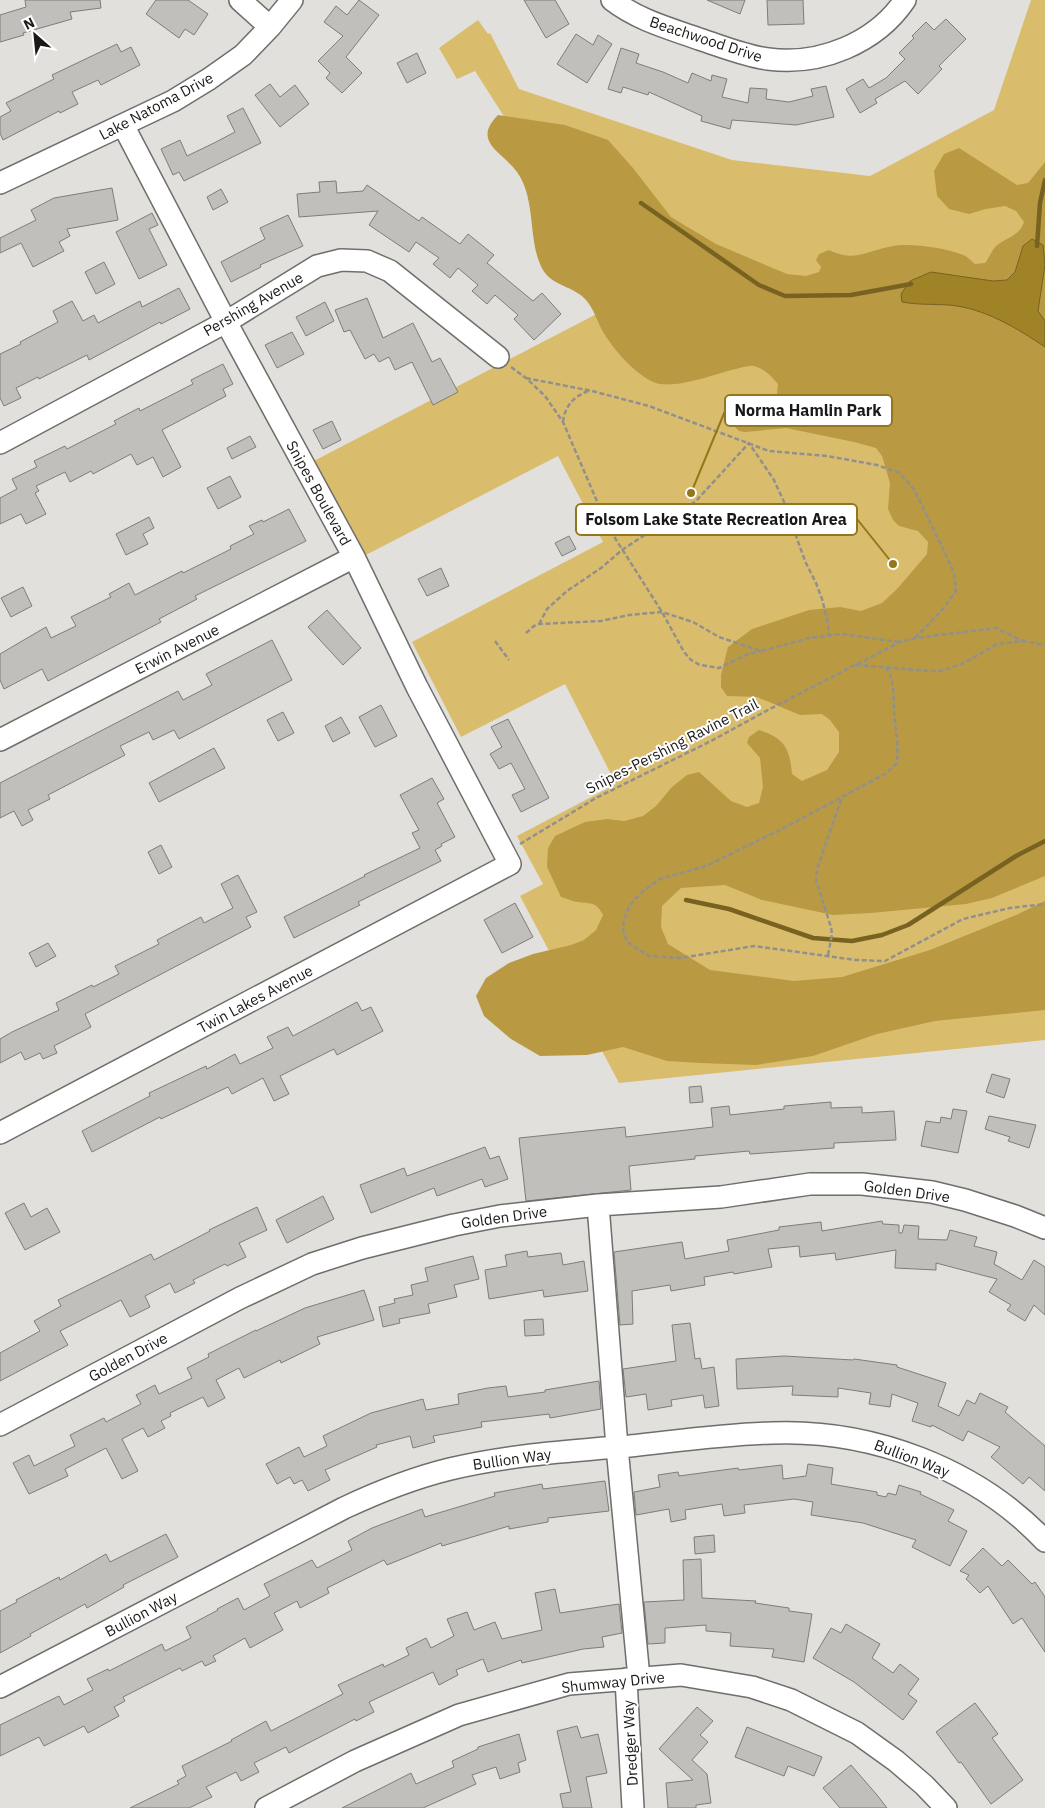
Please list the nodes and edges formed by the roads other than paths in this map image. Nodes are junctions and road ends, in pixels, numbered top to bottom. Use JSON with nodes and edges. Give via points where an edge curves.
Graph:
{"nodes":[{"id":1,"x":240,"y":0,"type":"edge"},
{"id":2,"x":292,"y":0,"type":"edge"},
{"id":3,"x":612,"y":0,"type":"edge"},
{"id":4,"x":905,"y":0,"type":"edge"},
{"id":5,"x":270,"y":27,"type":"junction"},
{"id":6,"x":123,"y":125,"type":"junction"},
{"id":7,"x":0,"y":183,"type":"edge"},
{"id":8,"x":226,"y":322,"type":"junction"},
{"id":9,"x":498,"y":358,"type":"road end"},
{"id":10,"x":0,"y":443,"type":"edge"},
{"id":11,"x":354,"y":558,"type":"junction"},
{"id":12,"x":0,"y":740,"type":"edge"},
{"id":13,"x":507,"y":859,"type":"joint"},
{"id":14,"x":0,"y":1132,"type":"edge"},
{"id":15,"x":598,"y":1205,"type":"junction"},
{"id":16,"x":1045,"y":1228,"type":"edge"},
{"id":17,"x":0,"y":1425,"type":"edge"},
{"id":18,"x":617,"y":1447,"type":"junction"},
{"id":19,"x":1045,"y":1541,"type":"edge"},
{"id":20,"x":633,"y":1678,"type":"junction"},
{"id":21,"x":0,"y":1688,"type":"edge"},
{"id":22,"x":266,"y":1808,"type":"edge"},
{"id":23,"x":633,"y":1808,"type":"edge"},
{"id":24,"x":946,"y":1808,"type":"edge"}],
"edges":[{"from":1,"to":5,"type":"street"},
{"from":2,"to":5,"type":"street","name":"Lake Natoma Drive"},
{"from":3,"to":4,"type":"street","name":"Beachwood Drive","via":[[654,24],[753,56],[783,61],[814,58],[857,43],[882,26]]},
{"from":5,"to":6,"type":"street","name":"Lake Natoma Drive","via":[[243,55],[209,80]]},
{"from":6,"to":7,"type":"street","name":"Lake Natoma Drive"},
{"from":6,"to":8,"type":"street","name":"Snipes Boulevard"},
{"from":8,"to":9,"type":"street","name":"Pershing Avenue","via":[[316,266],[341,260],[360,260],[390,271]]},
{"from":8,"to":10,"type":"street","name":"Pershing Avenue"},
{"from":8,"to":11,"type":"street","name":"Snipes Boulevard"},
{"from":11,"to":12,"type":"street","name":"Erwin Avenue"},
{"from":11,"to":13,"type":"street","name":"Snipes Boulevard","via":[[417,688]]},
{"from":13,"to":14,"type":"street","name":"Twin Lakes Avenue"},
{"from":15,"to":16,"type":"street","name":"Golden Drive","via":[[721,1197],[810,1184],[862,1184],[923,1190],[966,1200]]},
{"from":15,"to":17,"type":"street","name":"Golden Drive","via":[[500,1216],[454,1225],[312,1264],[240,1298]]},
{"from":15,"to":18,"type":"street","name":"Dredger Way"},
{"from":18,"to":19,"type":"street","name":"Bullion Way","via":[[772,1433],[834,1435],[871,1442],[932,1463],[974,1485],[1011,1510]]},
{"from":18,"to":20,"type":"street","name":"Dredger Way"},
{"from":18,"to":21,"type":"street","name":"Bullion Way","via":[[485,1461],[431,1474],[378,1492]]},
{"from":20,"to":22,"type":"street","name":"Shumway Drive","via":[[568,1684],[459,1715],[355,1761]]},
{"from":20,"to":23,"type":"street","name":"Dredger Way"},
{"from":20,"to":24,"type":"street","name":"Shumway Drive","via":[[681,1675],[752,1688],[791,1700],[857,1733],[896,1761]]}]}
